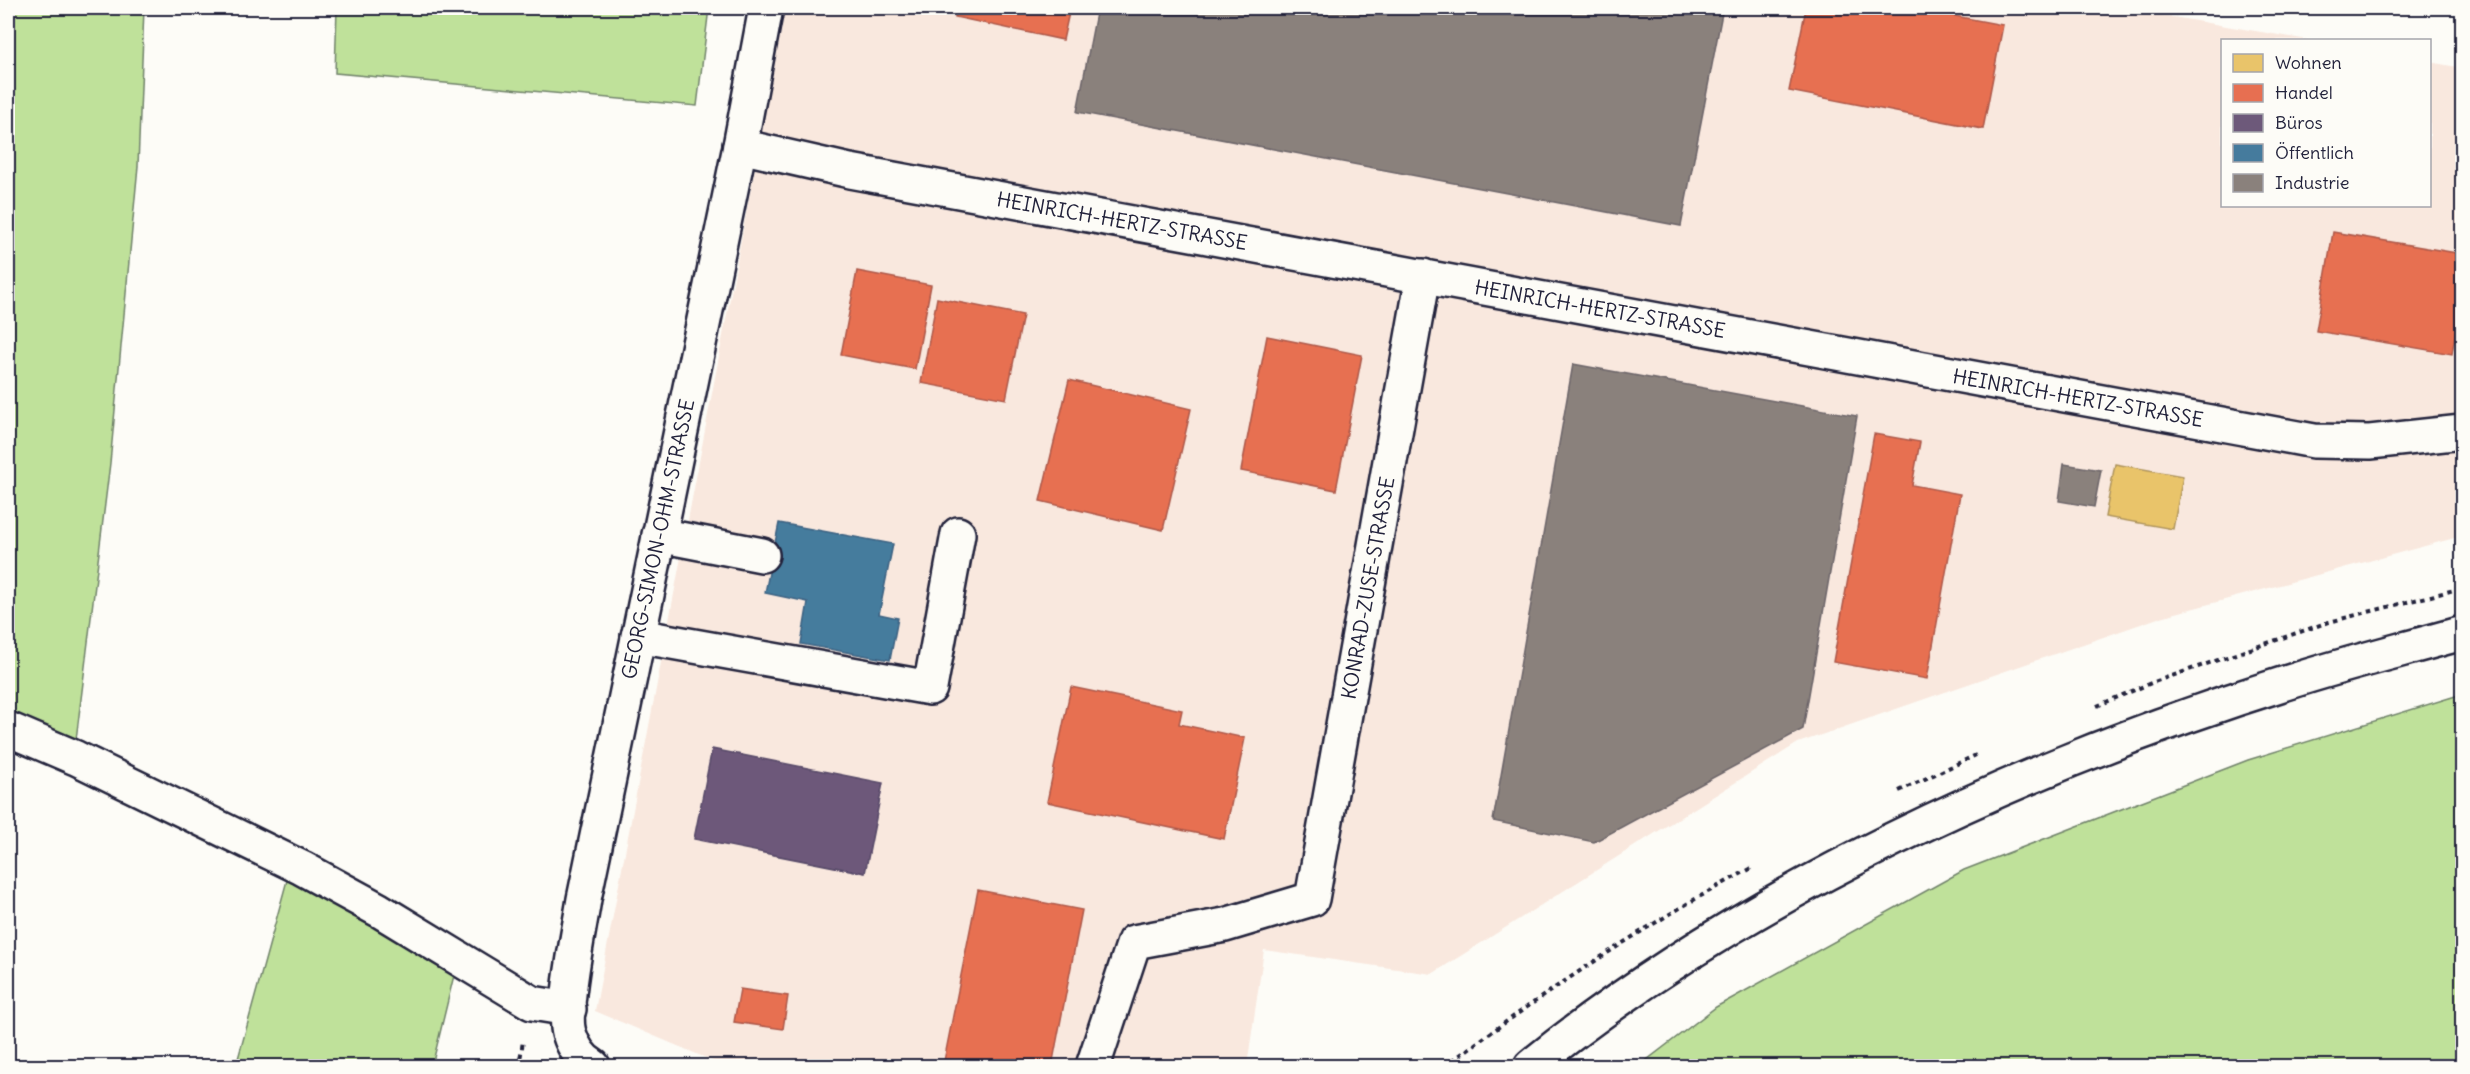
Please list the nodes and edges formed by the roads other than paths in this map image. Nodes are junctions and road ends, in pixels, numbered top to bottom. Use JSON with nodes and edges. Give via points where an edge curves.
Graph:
{"nodes":[{"id":1,"x":766,"y":8,"type":"edge"},
{"id":2,"x":740,"y":147,"type":"junction"},
{"id":3,"x":1423,"y":276,"type":"junction"},
{"id":4,"x":2463,"y":432,"type":"edge"},
{"id":5,"x":958,"y":534,"type":"dead end"},
{"id":6,"x":659,"y":535,"type":"junction"},
{"id":7,"x":762,"y":555,"type":"dead end"},
{"id":8,"x":2463,"y":633,"type":"edge"},
{"id":9,"x":638,"y":636,"type":"junction"},
{"id":10,"x":8,"y":729,"type":"edge"},
{"id":11,"x":569,"y":1009,"type":"junction"},
{"id":12,"x":588,"y":1065,"type":"edge"},
{"id":13,"x":1093,"y":1066,"type":"edge"},
{"id":14,"x":1531,"y":1066,"type":"edge"}],
"edges":[{"from":1,"to":2,"type":"street","name":"GEORG-SIMON-OHM-STRASSE"},
{"from":2,"to":3,"type":"street","name":"HEINRICH-HERTZ-STRASSE","via":[[850,171]]},
{"from":2,"to":6,"type":"street","name":"GEORG-SIMON-OHM-STRASSE"},
{"from":3,"to":4,"type":"street","name":"HEINRICH-HERTZ-STRASSE","via":[[2314,441],[2370,442]]},
{"from":3,"to":13,"type":"street","name":"KONRAD-ZUSE-STRASSE","via":[[1312,899],[1225,925],[1134,942]]},
{"from":5,"to":9,"type":"street","via":[[930,688]]},
{"from":6,"to":7,"type":"street"},
{"from":6,"to":9,"type":"street","name":"GEORG-SIMON-OHM-STRASSE"},
{"from":8,"to":14,"type":"street","via":[[2292,681],[2139,735],[2003,789],[1884,844],[1704,945],[1588,1020]]},
{"from":9,"to":11,"type":"street","name":"GEORG-SIMON-OHM-STRASSE","via":[[584,899]]},
{"from":10,"to":11,"type":"street","via":[[302,868],[532,1003]]},
{"from":11,"to":12,"type":"street","name":"GEORG-SIMON-OHM-STRASSE","via":[[568,1031]]}]}
